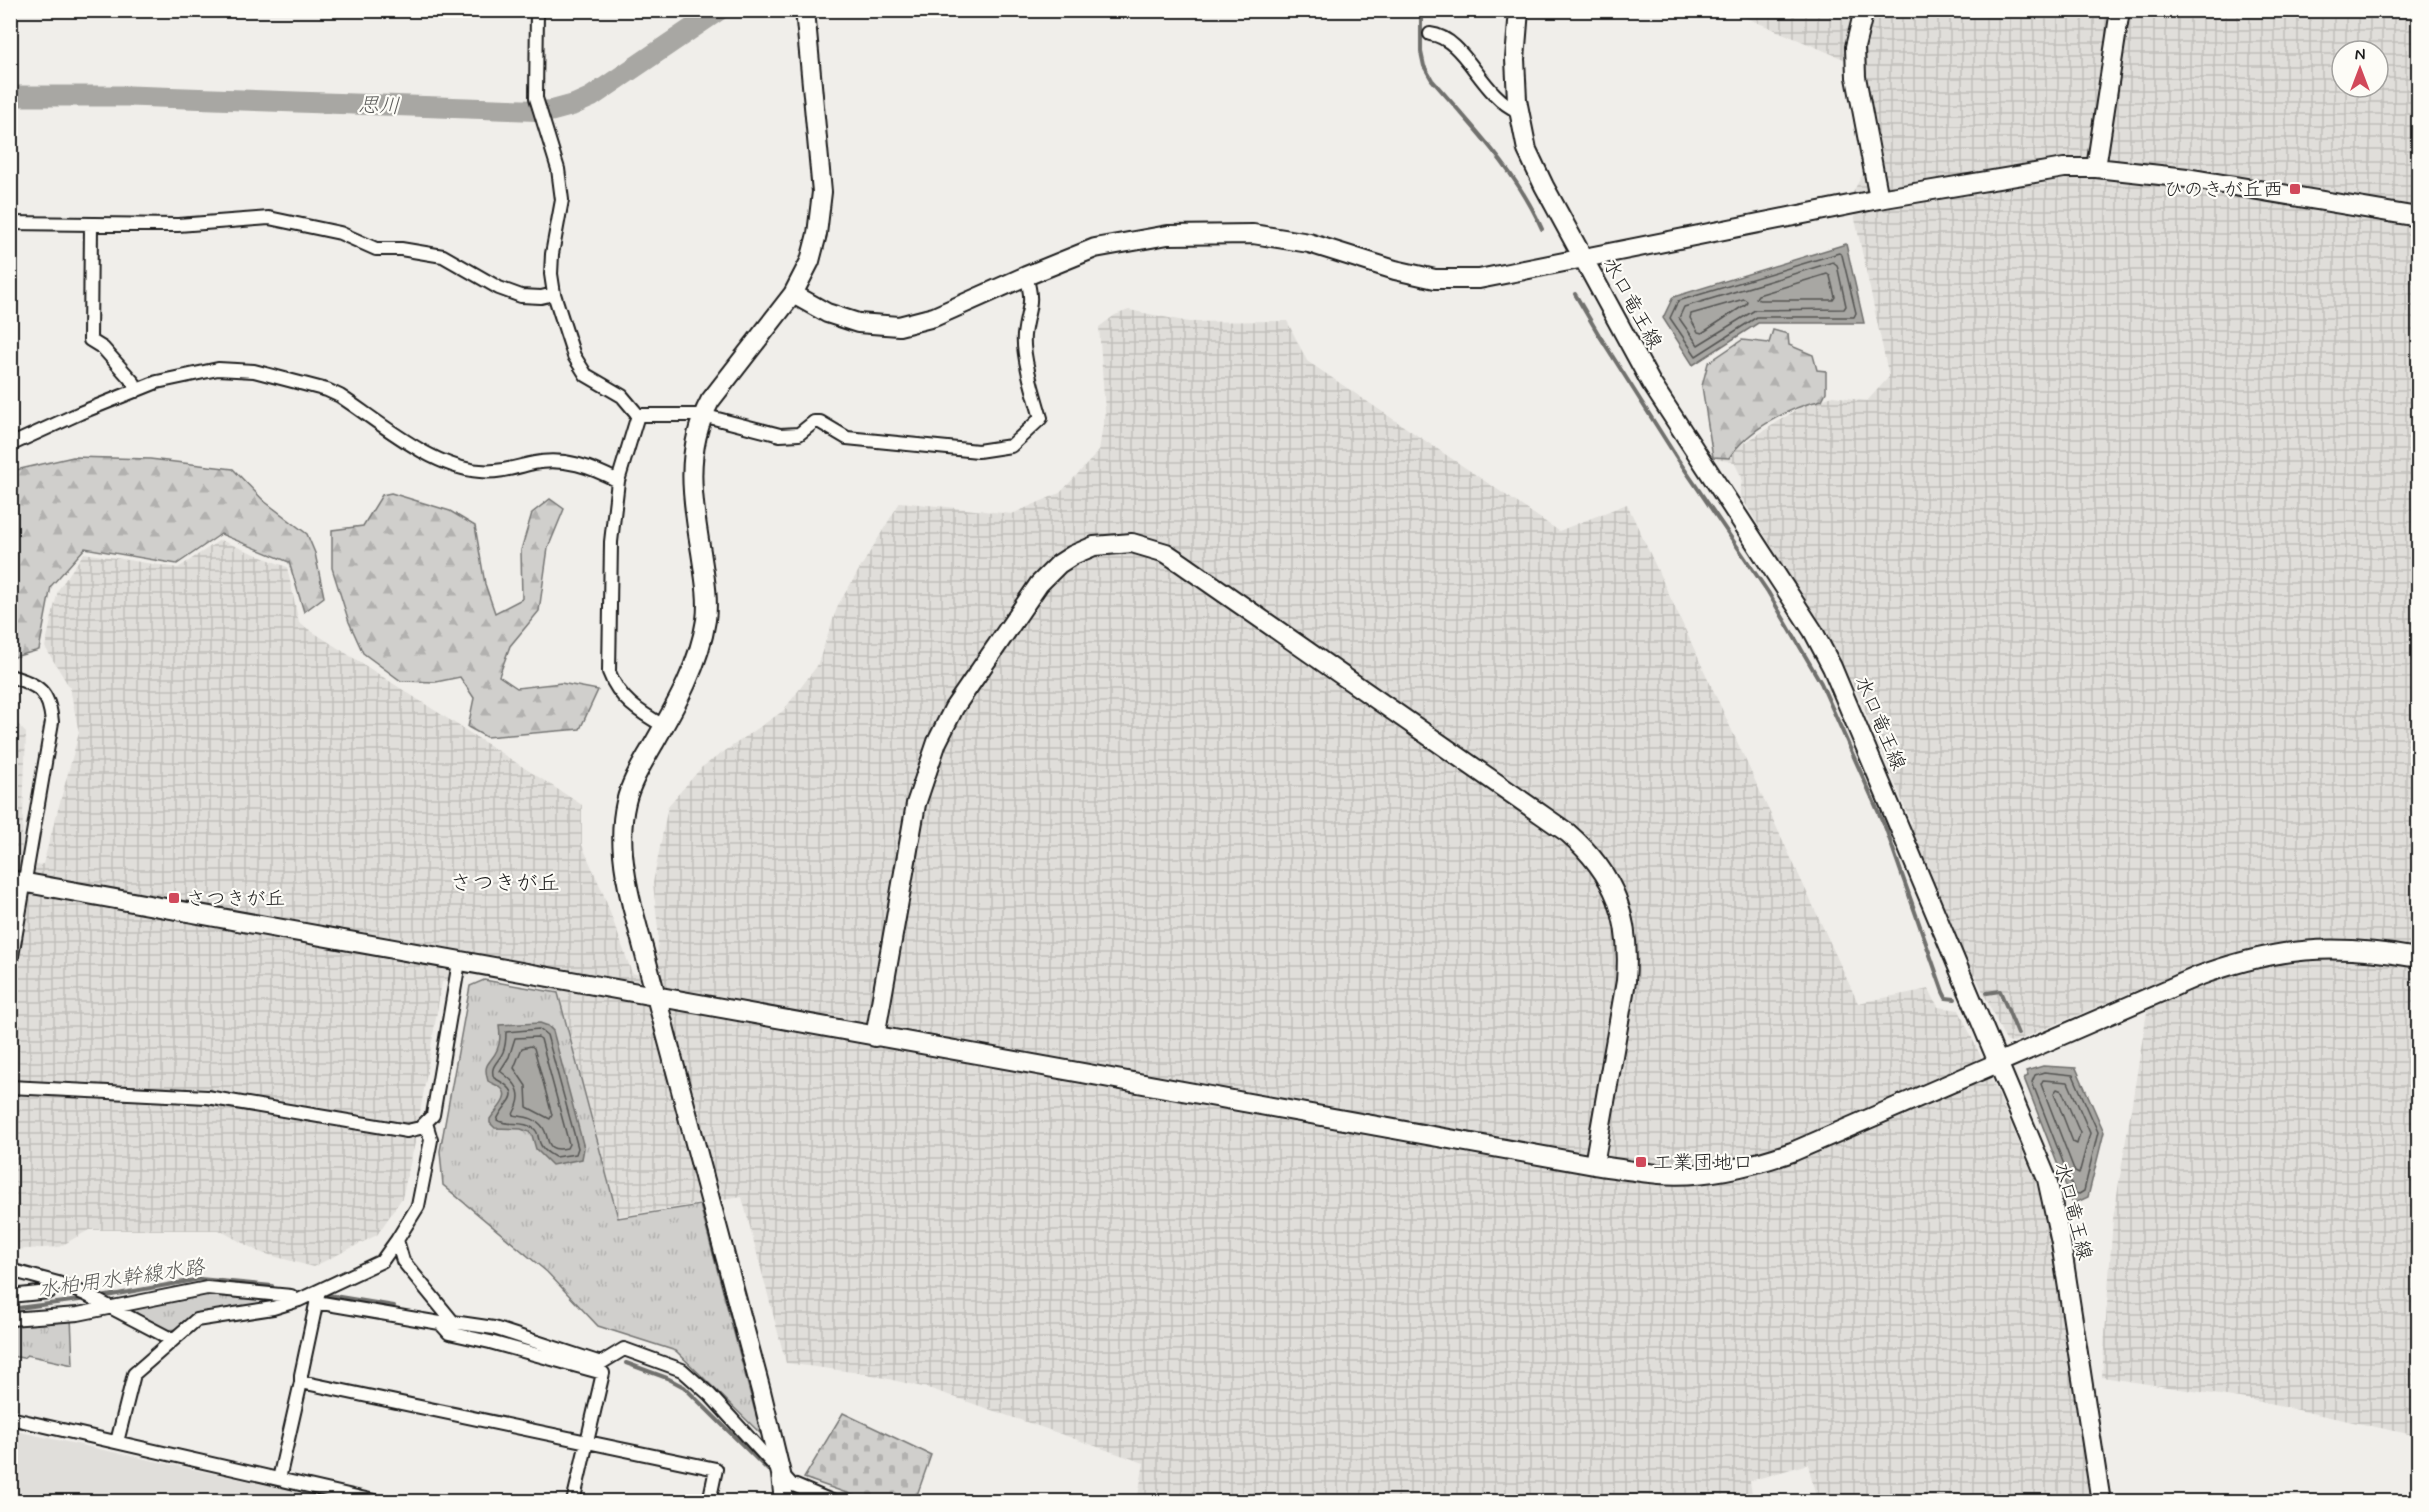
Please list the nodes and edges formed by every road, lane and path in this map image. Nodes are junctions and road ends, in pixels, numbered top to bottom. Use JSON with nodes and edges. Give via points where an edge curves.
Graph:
{"nodes":[{"id":1,"x":537,"y":10,"type":"edge"},
{"id":2,"x":805,"y":10,"type":"edge"},
{"id":3,"x":1519,"y":10,"type":"edge"},
{"id":4,"x":1864,"y":10,"type":"edge"},
{"id":5,"x":2120,"y":10,"type":"edge"},
{"id":6,"x":1430,"y":34,"type":"dead end"},
{"id":7,"x":1518,"y":111,"type":"junction"},
{"id":8,"x":2096,"y":168,"type":"junction"},
{"id":9,"x":1879,"y":199,"type":"junction"},
{"id":10,"x":2418,"y":217,"type":"edge"},
{"id":11,"x":10,"y":223,"type":"edge"},
{"id":12,"x":91,"y":225,"type":"junction"},
{"id":13,"x":1583,"y":260,"type":"junction"},
{"id":14,"x":1026,"y":276,"type":"junction"},
{"id":15,"x":554,"y":294,"type":"junction"},
{"id":16,"x":793,"y":294,"type":"junction"},
{"id":17,"x":136,"y":391,"type":"junction"},
{"id":18,"x":638,"y":415,"type":"junction"},
{"id":19,"x":702,"y":415,"type":"junction"},
{"id":20,"x":10,"y":446,"type":"edge"},
{"id":21,"x":618,"y":481,"type":"junction"},
{"id":22,"x":10,"y":676,"type":"edge"},
{"id":23,"x":664,"y":726,"type":"junction"},
{"id":24,"x":17,"y":882,"type":"edge"},
{"id":25,"x":2418,"y":958,"type":"edge"},
{"id":26,"x":459,"y":962,"type":"junction"},
{"id":27,"x":10,"y":968,"type":"edge"},
{"id":28,"x":656,"y":998,"type":"junction"},
{"id":29,"x":875,"y":1037,"type":"junction"},
{"id":30,"x":1996,"y":1063,"type":"junction"},
{"id":31,"x":10,"y":1087,"type":"edge"},
{"id":32,"x":426,"y":1123,"type":"junction"},
{"id":33,"x":1594,"y":1165,"type":"junction"},
{"id":34,"x":398,"y":1240,"type":"junction"},
{"id":35,"x":10,"y":1270,"type":"edge"},
{"id":36,"x":58,"y":1283,"type":"junction"},
{"id":37,"x":10,"y":1296,"type":"edge"},
{"id":38,"x":317,"y":1296,"type":"junction"},
{"id":39,"x":296,"y":1301,"type":"junction"},
{"id":40,"x":104,"y":1305,"type":"junction"},
{"id":41,"x":10,"y":1319,"type":"edge"},
{"id":42,"x":459,"y":1329,"type":"junction"},
{"id":43,"x":173,"y":1340,"type":"junction"},
{"id":44,"x":301,"y":1382,"type":"junction"},
{"id":45,"x":10,"y":1418,"type":"edge"},
{"id":46,"x":587,"y":1441,"type":"junction"},
{"id":47,"x":117,"y":1442,"type":"junction"},
{"id":48,"x":781,"y":1474,"type":"junction"},
{"id":49,"x":279,"y":1479,"type":"junction"},
{"id":50,"x":379,"y":1502,"type":"edge"},
{"id":51,"x":573,"y":1502,"type":"edge"},
{"id":52,"x":709,"y":1502,"type":"edge"},
{"id":53,"x":784,"y":1502,"type":"edge"},
{"id":54,"x":834,"y":1502,"type":"edge"},
{"id":55,"x":2101,"y":1502,"type":"edge"}],
"edges":[{"from":1,"to":15,"type":"street","via":[[536,98],[558,169],[561,200],[552,254]]},
{"from":2,"to":16,"type":"street","via":[[822,192],[810,261]]},
{"from":3,"to":7,"type":"street","name":"水口竜王線","via":[[1515,59]]},
{"from":4,"to":9,"type":"street","via":[[1855,47],[1856,77]]},
{"from":5,"to":8,"type":"street"},
{"from":6,"to":7,"type":"street","via":[[1442,35],[1456,47],[1493,94],[1505,106]]},
{"from":7,"to":13,"type":"street","name":"水口竜王線","via":[[1527,150]]},
{"from":8,"to":9,"type":"street","via":[[2047,170]]},
{"from":8,"to":10,"type":"street","via":[[2187,178]]},
{"from":9,"to":13,"type":"street"},
{"from":11,"to":12,"type":"street"},
{"from":12,"to":15,"type":"street","via":[[178,225],[269,218],[291,221],[340,233],[376,249],[443,256],[521,296]]},
{"from":12,"to":17,"type":"street","via":[[90,340],[104,348],[134,383]]},
{"from":13,"to":14,"type":"street","via":[[1479,279],[1435,279],[1309,243],[1253,234],[1168,235],[1095,248]]},
{"from":13,"to":30,"type":"street","name":"水口竜王線","via":[[1651,383],[1813,631],[1832,667]]},
{"from":14,"to":16,"type":"street","via":[[934,317],[898,326],[858,323],[827,313]]},
{"from":14,"to":19,"type":"street","via":[[1032,295],[1024,337],[1041,418],[1011,446],[978,451],[877,442],[847,438],[820,422],[798,434],[780,435]]},
{"from":15,"to":18,"type":"street","via":[[574,356],[586,375],[622,396]]},
{"from":16,"to":19,"type":"street"},
{"from":17,"to":20,"type":"street"},
{"from":17,"to":21,"type":"street","via":[[157,382],[218,369],[254,371],[340,396],[442,462],[480,471],[502,471],[559,461],[594,468]]},
{"from":18,"to":19,"type":"street"},
{"from":18,"to":21,"type":"street"},
{"from":19,"to":23,"type":"street","via":[[691,475],[706,617],[700,649],[685,688]]},
{"from":21,"to":23,"type":"street","via":[[611,542],[609,672],[615,688],[634,708]]},
{"from":22,"to":24,"type":"street","via":[[33,683],[39,689],[50,707],[52,722]]},
{"from":23,"to":28,"type":"street","via":[[636,775],[623,818],[625,874]]},
{"from":24,"to":26,"type":"street"},
{"from":24,"to":27,"type":"street"},
{"from":25,"to":30,"type":"street","via":[[2318,948],[2265,955],[2234,963]]},
{"from":26,"to":28,"type":"street"},
{"from":26,"to":32,"type":"street","via":[[433,1115]]},
{"from":28,"to":29,"type":"street"},
{"from":28,"to":48,"type":"street"},
{"from":29,"to":33,"type":"street"},
{"from":29,"to":33,"type":"street","via":[[916,804],[937,742],[954,708],[1048,573],[1094,546],[1132,543],[1166,554],[1190,569],[1568,833],[1601,868],[1618,898],[1628,939],[1628,957]]},
{"from":30,"to":33,"type":"street","via":[[1826,1139],[1761,1163],[1692,1174]]},
{"from":30,"to":55,"type":"street","name":"水口竜王線","via":[[2047,1179],[2063,1254]]},
{"from":31,"to":32,"type":"street","via":[[207,1097],[407,1131]]},
{"from":32,"to":34,"type":"street","via":[[431,1140],[422,1193]]},
{"from":34,"to":38,"type":"street","via":[[382,1260]]},
{"from":34,"to":42,"type":"street","via":[[403,1262]]},
{"from":35,"to":36,"type":"street"},
{"from":36,"to":37,"type":"street","via":[[49,1292]]},
{"from":36,"to":40,"type":"street"},
{"from":38,"to":39,"type":"street"},
{"from":38,"to":42,"type":"street","via":[[440,1323],[449,1334]]},
{"from":38,"to":44,"type":"street"},
{"from":39,"to":40,"type":"street","via":[[291,1296],[207,1288]]},
{"from":39,"to":43,"type":"street","via":[[196,1320]]},
{"from":40,"to":41,"type":"street","via":[[78,1314]]},
{"from":40,"to":43,"type":"street"},
{"from":42,"to":46,"type":"street","via":[[490,1342],[603,1373]]},
{"from":42,"to":48,"type":"street","via":[[494,1328],[601,1363],[624,1349],[682,1370],[710,1395]]},
{"from":43,"to":47,"type":"street","via":[[134,1374]]},
{"from":44,"to":46,"type":"street"},
{"from":44,"to":49,"type":"street"},
{"from":45,"to":47,"type":"street"},
{"from":46,"to":51,"type":"street"},
{"from":46,"to":52,"type":"street","via":[[716,1469]]},
{"from":47,"to":49,"type":"street"},
{"from":48,"to":53,"type":"street"},
{"from":48,"to":54,"type":"street","via":[[791,1484]]},
{"from":49,"to":50,"type":"street"}]}
